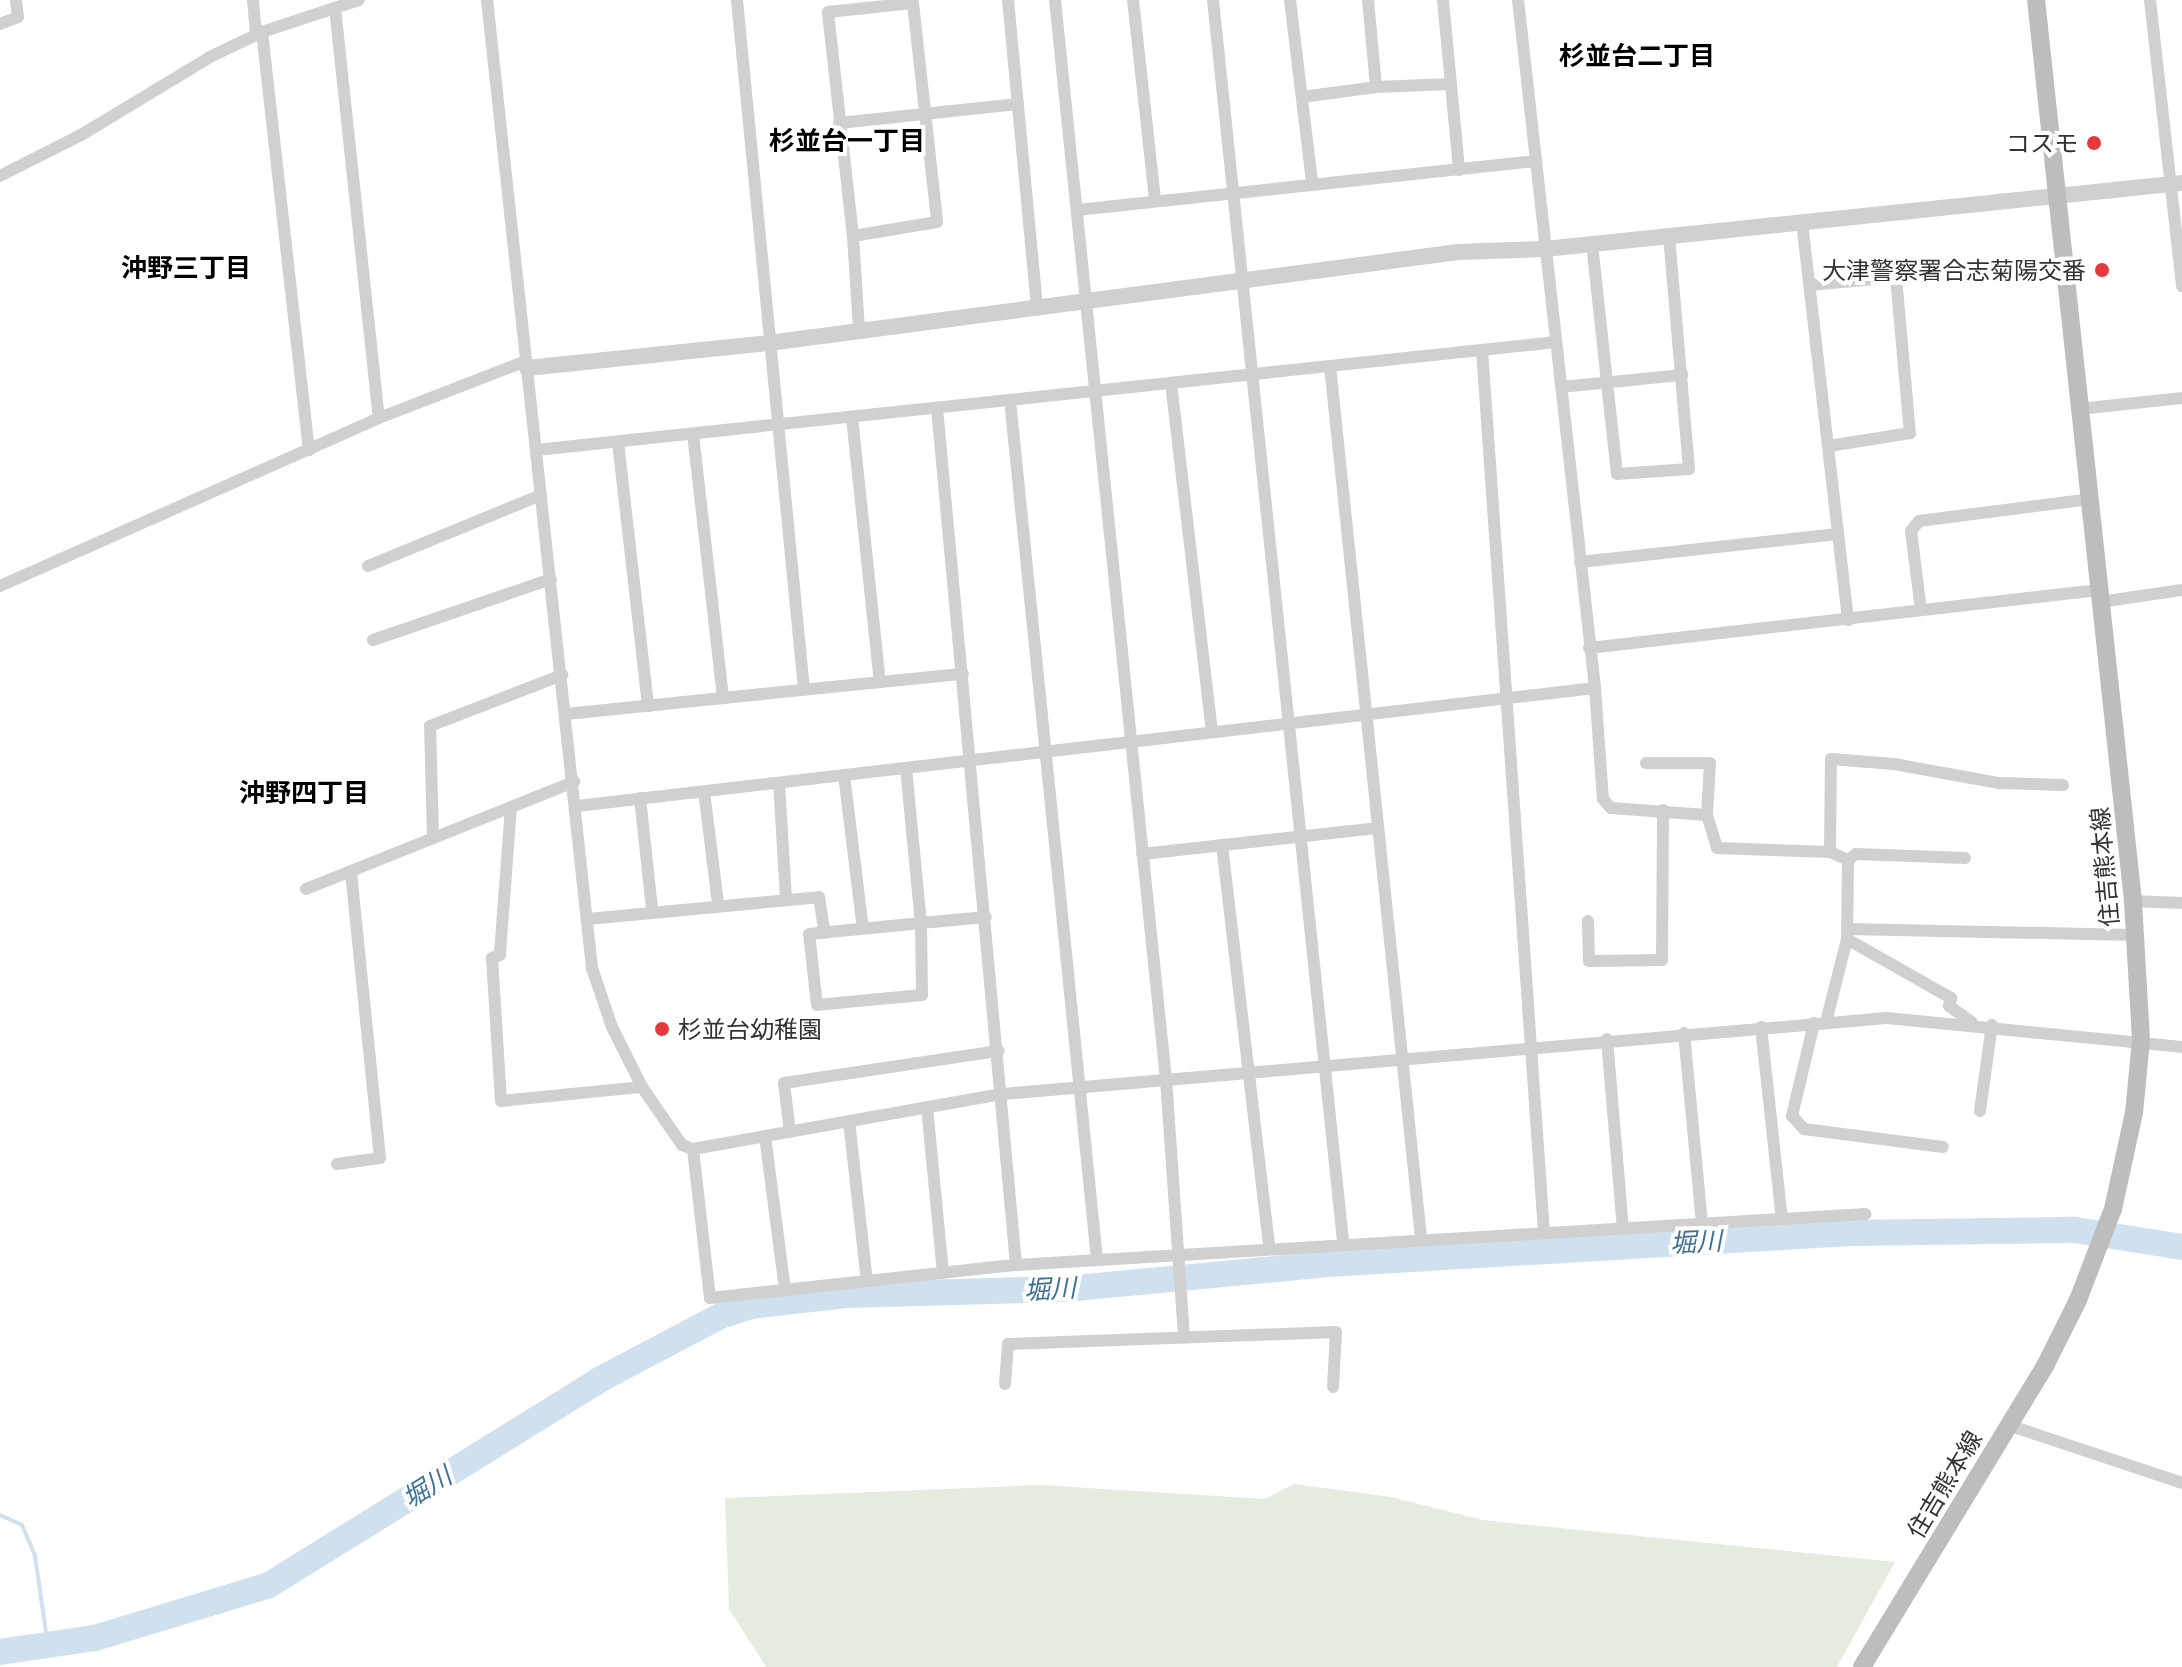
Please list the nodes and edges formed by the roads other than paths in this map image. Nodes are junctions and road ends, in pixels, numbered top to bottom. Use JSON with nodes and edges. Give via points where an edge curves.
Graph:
{"nodes":[{"id":1,"x":16,"y":0,"type":"edge"},
{"id":2,"x":253,"y":0,"type":"edge"},
{"id":3,"x":359,"y":0,"type":"edge"},
{"id":4,"x":487,"y":0,"type":"edge"},
{"id":5,"x":737,"y":0,"type":"edge"},
{"id":6,"x":1008,"y":0,"type":"edge"},
{"id":7,"x":1055,"y":0,"type":"edge"},
{"id":8,"x":1133,"y":0,"type":"edge"},
{"id":9,"x":1213,"y":0,"type":"edge"},
{"id":10,"x":1290,"y":0,"type":"edge"},
{"id":11,"x":1368,"y":0,"type":"edge"},
{"id":12,"x":1443,"y":0,"type":"edge"},
{"id":13,"x":1518,"y":0,"type":"edge"},
{"id":14,"x":2036,"y":0,"type":"edge"},
{"id":15,"x":2150,"y":0,"type":"edge"},
{"id":16,"x":335,"y":8,"type":"junction"},
{"id":17,"x":0,"y":24,"type":"edge"},
{"id":18,"x":259,"y":34,"type":"junction"},
{"id":19,"x":1451,"y":84,"type":"junction"},
{"id":20,"x":1376,"y":87,"type":"junction"},
{"id":21,"x":1302,"y":97,"type":"junction"},
{"id":22,"x":1018,"y":104,"type":"junction"},
{"id":23,"x":925,"y":112,"type":"junction"},
{"id":24,"x":839,"y":123,"type":"junction"},
{"id":25,"x":1533,"y":161,"type":"junction"},
{"id":26,"x":1459,"y":170,"type":"junction"},
{"id":27,"x":0,"y":176,"type":"edge"},
{"id":28,"x":1312,"y":183,"type":"junction"},
{"id":29,"x":2176,"y":183,"type":"edge"},
{"id":30,"x":1234,"y":191,"type":"junction"},
{"id":31,"x":2057,"y":194,"type":"junction"},
{"id":32,"x":1155,"y":200,"type":"junction"},
{"id":33,"x":1077,"y":210,"type":"junction"},
{"id":34,"x":1802,"y":222,"type":"junction"},
{"id":35,"x":853,"y":236,"type":"junction"},
{"id":36,"x":1669,"y":236,"type":"junction"},
{"id":37,"x":1592,"y":244,"type":"junction"},
{"id":38,"x":1545,"y":249,"type":"junction"},
{"id":39,"x":1242,"y":282,"type":"junction"},
{"id":40,"x":1811,"y":285,"type":"junction"},
{"id":41,"x":2182,"y":286,"type":"edge"},
{"id":42,"x":1086,"y":301,"type":"junction"},
{"id":43,"x":1037,"y":306,"type":"junction"},
{"id":44,"x":859,"y":328,"type":"junction"},
{"id":45,"x":1556,"y":342,"type":"junction"},
{"id":46,"x":769,"y":343,"type":"junction"},
{"id":47,"x":1482,"y":350,"type":"junction"},
{"id":48,"x":527,"y":365,"type":"junction"},
{"id":49,"x":1330,"y":366,"type":"junction"},
{"id":50,"x":1253,"y":375,"type":"junction"},
{"id":51,"x":1682,"y":375,"type":"junction"},
{"id":52,"x":1171,"y":383,"type":"junction"},
{"id":53,"x":1608,"y":384,"type":"junction"},
{"id":54,"x":1561,"y":387,"type":"junction"},
{"id":55,"x":1094,"y":391,"type":"junction"},
{"id":56,"x":2182,"y":398,"type":"edge"},
{"id":57,"x":1010,"y":400,"type":"junction"},
{"id":58,"x":937,"y":408,"type":"junction"},
{"id":59,"x":2079,"y":409,"type":"junction"},
{"id":60,"x":852,"y":417,"type":"junction"},
{"id":61,"x":379,"y":418,"type":"junction"},
{"id":62,"x":776,"y":425,"type":"junction"},
{"id":63,"x":693,"y":434,"type":"junction"},
{"id":64,"x":618,"y":442,"type":"junction"},
{"id":65,"x":1829,"y":446,"type":"junction"},
{"id":66,"x":309,"y":450,"type":"junction"},
{"id":67,"x":536,"y":450,"type":"junction"},
{"id":68,"x":541,"y":495,"type":"junction"},
{"id":69,"x":2090,"y":499,"type":"junction"},
{"id":70,"x":1837,"y":534,"type":"junction"},
{"id":71,"x":1580,"y":562,"type":"junction"},
{"id":72,"x":368,"y":566,"type":"dead end"},
{"id":73,"x":551,"y":579,"type":"junction"},
{"id":74,"x":0,"y":586,"type":"edge"},
{"id":75,"x":2180,"y":594,"type":"edge"},
{"id":76,"x":2099,"y":596,"type":"junction"},
{"id":77,"x":1921,"y":610,"type":"junction"},
{"id":78,"x":1848,"y":620,"type":"junction"},
{"id":79,"x":373,"y":640,"type":"dead end"},
{"id":80,"x":1589,"y":648,"type":"junction"},
{"id":81,"x":963,"y":674,"type":"junction"},
{"id":82,"x":562,"y":675,"type":"junction"},
{"id":83,"x":880,"y":682,"type":"junction"},
{"id":84,"x":1595,"y":688,"type":"junction"},
{"id":85,"x":804,"y":690,"type":"junction"},
{"id":86,"x":723,"y":698,"type":"junction"},
{"id":87,"x":1507,"y":698,"type":"junction"},
{"id":88,"x":648,"y":706,"type":"junction"},
{"id":89,"x":566,"y":714,"type":"junction"},
{"id":90,"x":1365,"y":715,"type":"junction"},
{"id":91,"x":1287,"y":724,"type":"junction"},
{"id":92,"x":1212,"y":732,"type":"junction"},
{"id":93,"x":1131,"y":742,"type":"junction"},
{"id":94,"x":1046,"y":752,"type":"junction"},
{"id":95,"x":971,"y":760,"type":"junction"},
{"id":96,"x":1646,"y":763,"type":"dead end"},
{"id":97,"x":906,"y":768,"type":"junction"},
{"id":98,"x":844,"y":775,"type":"junction"},
{"id":99,"x":574,"y":782,"type":"junction"},
{"id":100,"x":779,"y":783,"type":"junction"},
{"id":101,"x":2063,"y":785,"type":"dead end"},
{"id":102,"x":704,"y":791,"type":"junction"},
{"id":103,"x":640,"y":798,"type":"junction"},
{"id":104,"x":577,"y":806,"type":"junction"},
{"id":105,"x":511,"y":807,"type":"junction"},
{"id":106,"x":1663,"y":810,"type":"junction"},
{"id":107,"x":1707,"y":815,"type":"junction"},
{"id":108,"x":1377,"y":828,"type":"junction"},
{"id":109,"x":1299,"y":837,"type":"junction"},
{"id":110,"x":433,"y":838,"type":"junction"},
{"id":111,"x":1222,"y":845,"type":"junction"},
{"id":112,"x":1830,"y":852,"type":"junction"},
{"id":113,"x":1142,"y":854,"type":"junction"},
{"id":114,"x":1926,"y":857,"type":"junction"},
{"id":115,"x":1965,"y":858,"type":"dead end"},
{"id":116,"x":1848,"y":860,"type":"junction"},
{"id":117,"x":351,"y":872,"type":"junction"},
{"id":118,"x":1925,"y":872,"type":"dead end"},
{"id":119,"x":306,"y":889,"type":"dead end"},
{"id":120,"x":786,"y":898,"type":"junction"},
{"id":121,"x":2133,"y":901,"type":"junction"},
{"id":122,"x":718,"y":903,"type":"junction"},
{"id":123,"x":2182,"y":903,"type":"edge"},
{"id":124,"x":652,"y":909,"type":"junction"},
{"id":125,"x":986,"y":917,"type":"junction"},
{"id":126,"x":588,"y":919,"type":"junction"},
{"id":127,"x":1588,"y":921,"type":"dead end"},
{"id":128,"x":921,"y":923,"type":"junction"},
{"id":129,"x":863,"y":929,"type":"junction"},
{"id":130,"x":825,"y":933,"type":"junction"},
{"id":131,"x":1847,"y":934,"type":"junction"},
{"id":132,"x":2135,"y":935,"type":"junction"},
{"id":133,"x":1820,"y":1023,"type":"junction"},
{"id":134,"x":1975,"y":1024,"type":"junction"},
{"id":135,"x":1992,"y":1025,"type":"junction"},
{"id":136,"x":1761,"y":1027,"type":"junction"},
{"id":137,"x":1684,"y":1033,"type":"junction"},
{"id":138,"x":1607,"y":1039,"type":"junction"},
{"id":139,"x":2141,"y":1040,"type":"junction"},
{"id":140,"x":1527,"y":1045,"type":"junction"},
{"id":141,"x":2182,"y":1047,"type":"edge"},
{"id":142,"x":999,"y":1051,"type":"junction"},
{"id":143,"x":1403,"y":1056,"type":"junction"},
{"id":144,"x":1324,"y":1064,"type":"junction"},
{"id":145,"x":1248,"y":1071,"type":"junction"},
{"id":146,"x":1166,"y":1079,"type":"junction"},
{"id":147,"x":642,"y":1087,"type":"junction"},
{"id":148,"x":1082,"y":1087,"type":"junction"},
{"id":149,"x":1003,"y":1094,"type":"junction"},
{"id":150,"x":927,"y":1107,"type":"junction"},
{"id":151,"x":1980,"y":1111,"type":"dead end"},
{"id":152,"x":849,"y":1121,"type":"junction"},
{"id":153,"x":790,"y":1132,"type":"junction"},
{"id":154,"x":765,"y":1136,"type":"junction"},
{"id":155,"x":1943,"y":1147,"type":"dead end"},
{"id":156,"x":693,"y":1149,"type":"junction"},
{"id":157,"x":337,"y":1164,"type":"dead end"},
{"id":158,"x":1865,"y":1214,"type":"dead end"},
{"id":159,"x":1782,"y":1219,"type":"junction"},
{"id":160,"x":1702,"y":1223,"type":"junction"},
{"id":161,"x":1623,"y":1228,"type":"junction"},
{"id":162,"x":1544,"y":1233,"type":"junction"},
{"id":163,"x":1421,"y":1237,"type":"junction"},
{"id":164,"x":1343,"y":1242,"type":"junction"},
{"id":165,"x":1269,"y":1247,"type":"junction"},
{"id":166,"x":1181,"y":1253,"type":"junction"},
{"id":167,"x":1097,"y":1259,"type":"junction"},
{"id":168,"x":1016,"y":1265,"type":"junction"},
{"id":169,"x":943,"y":1273,"type":"junction"},
{"id":170,"x":867,"y":1281,"type":"junction"},
{"id":171,"x":785,"y":1290,"type":"junction"},
{"id":172,"x":1184,"y":1337,"type":"junction"},
{"id":173,"x":1005,"y":1384,"type":"dead end"},
{"id":174,"x":1333,"y":1387,"type":"dead end"},
{"id":175,"x":2008,"y":1425,"type":"junction"},
{"id":176,"x":2182,"y":1483,"type":"edge"},
{"id":177,"x":1862,"y":1667,"type":"edge"}],
"edges":[{"from":1,"to":17,"type":"street","via":[[18,17]]},
{"from":2,"to":18,"type":"street"},
{"from":3,"to":16,"type":"street"},
{"from":4,"to":48,"type":"street"},
{"from":5,"to":46,"type":"street"},
{"from":6,"to":22,"type":"street"},
{"from":7,"to":33,"type":"street"},
{"from":8,"to":32,"type":"street"},
{"from":9,"to":30,"type":"street"},
{"from":10,"to":21,"type":"street"},
{"from":11,"to":20,"type":"street"},
{"from":12,"to":19,"type":"street"},
{"from":13,"to":25,"type":"street"},
{"from":14,"to":31,"type":"main road","name":"住吉熊本線"},
{"from":15,"to":29,"type":"street"},
{"from":16,"to":18,"type":"street"},
{"from":16,"to":61,"type":"street"},
{"from":18,"to":27,"type":"street"},
{"from":18,"to":66,"type":"street"},
{"from":19,"to":20,"type":"street"},
{"from":19,"to":26,"type":"street"},
{"from":20,"to":21,"type":"street"},
{"from":21,"to":28,"type":"street"},
{"from":22,"to":23,"type":"street"},
{"from":22,"to":43,"type":"street"},
{"from":23,"to":24,"type":"street"},
{"from":23,"to":24,"type":"street","via":[[913,3],[828,12]]},
{"from":23,"to":35,"type":"street","via":[[937,222]]},
{"from":24,"to":35,"type":"street"},
{"from":25,"to":26,"type":"street"},
{"from":25,"to":38,"type":"street"},
{"from":26,"to":28,"type":"street"},
{"from":28,"to":30,"type":"street"},
{"from":29,"to":31,"type":"street"},
{"from":29,"to":41,"type":"street"},
{"from":30,"to":32,"type":"street"},
{"from":30,"to":39,"type":"street"},
{"from":31,"to":34,"type":"street"},
{"from":31,"to":59,"type":"main road","name":"住吉熊本線"},
{"from":32,"to":33,"type":"street"},
{"from":33,"to":42,"type":"street"},
{"from":34,"to":36,"type":"street"},
{"from":34,"to":40,"type":"street"},
{"from":35,"to":44,"type":"street"},
{"from":36,"to":37,"type":"street"},
{"from":36,"to":51,"type":"street"},
{"from":37,"to":38,"type":"street"},
{"from":37,"to":53,"type":"street"},
{"from":38,"to":39,"type":"street","via":[[1458,252]]},
{"from":38,"to":45,"type":"street"},
{"from":39,"to":42,"type":"street"},
{"from":39,"to":50,"type":"street"},
{"from":40,"to":65,"type":"street"},
{"from":40,"to":65,"type":"street","via":[[1896,277],[1910,433]]},
{"from":42,"to":43,"type":"street"},
{"from":42,"to":55,"type":"street"},
{"from":43,"to":44,"type":"street"},
{"from":44,"to":46,"type":"street"},
{"from":45,"to":47,"type":"street"},
{"from":45,"to":54,"type":"street"},
{"from":46,"to":48,"type":"street"},
{"from":46,"to":62,"type":"street"},
{"from":47,"to":49,"type":"street"},
{"from":47,"to":87,"type":"street"},
{"from":48,"to":61,"type":"street"},
{"from":48,"to":67,"type":"street"},
{"from":49,"to":50,"type":"street"},
{"from":49,"to":90,"type":"street"},
{"from":50,"to":52,"type":"street"},
{"from":50,"to":91,"type":"street"},
{"from":51,"to":53,"type":"street"},
{"from":51,"to":53,"type":"street","via":[[1689,469],[1617,474]]},
{"from":52,"to":55,"type":"street"},
{"from":52,"to":92,"type":"street"},
{"from":53,"to":54,"type":"street"},
{"from":54,"to":71,"type":"street"},
{"from":55,"to":57,"type":"street"},
{"from":55,"to":93,"type":"street"},
{"from":56,"to":59,"type":"street"},
{"from":57,"to":58,"type":"street"},
{"from":57,"to":94,"type":"street"},
{"from":58,"to":60,"type":"street"},
{"from":58,"to":81,"type":"street"},
{"from":59,"to":69,"type":"main road","name":"住吉熊本線"},
{"from":60,"to":62,"type":"street"},
{"from":60,"to":83,"type":"street"},
{"from":61,"to":66,"type":"street"},
{"from":62,"to":63,"type":"street"},
{"from":62,"to":85,"type":"street"},
{"from":63,"to":64,"type":"street"},
{"from":63,"to":86,"type":"street"},
{"from":64,"to":67,"type":"street"},
{"from":64,"to":88,"type":"street"},
{"from":65,"to":70,"type":"street"},
{"from":66,"to":74,"type":"street"},
{"from":67,"to":68,"type":"street"},
{"from":68,"to":72,"type":"street"},
{"from":68,"to":73,"type":"street"},
{"from":69,"to":76,"type":"main road","name":"住吉熊本線"},
{"from":69,"to":77,"type":"street","via":[[1919,521],[1911,531]]},
{"from":70,"to":71,"type":"street"},
{"from":70,"to":78,"type":"street"},
{"from":71,"to":80,"type":"street"},
{"from":73,"to":79,"type":"street"},
{"from":73,"to":82,"type":"street"},
{"from":75,"to":76,"type":"street"},
{"from":76,"to":77,"type":"street"},
{"from":76,"to":121,"type":"main road","name":"住吉熊本線"},
{"from":77,"to":78,"type":"street"},
{"from":78,"to":80,"type":"street"},
{"from":80,"to":84,"type":"street"},
{"from":81,"to":83,"type":"street"},
{"from":81,"to":95,"type":"street"},
{"from":82,"to":89,"type":"street"},
{"from":82,"to":110,"type":"street","via":[[430,726]]},
{"from":83,"to":85,"type":"street"},
{"from":84,"to":87,"type":"street"},
{"from":84,"to":106,"type":"street","via":[[1603,799],[1611,808]]},
{"from":85,"to":86,"type":"street"},
{"from":86,"to":88,"type":"street"},
{"from":87,"to":90,"type":"street"},
{"from":87,"to":140,"type":"street"},
{"from":88,"to":89,"type":"street"},
{"from":89,"to":99,"type":"street"},
{"from":90,"to":91,"type":"street"},
{"from":90,"to":108,"type":"street"},
{"from":91,"to":92,"type":"street"},
{"from":91,"to":109,"type":"street"},
{"from":92,"to":93,"type":"street"},
{"from":93,"to":94,"type":"street"},
{"from":93,"to":113,"type":"street"},
{"from":94,"to":95,"type":"street"},
{"from":94,"to":148,"type":"street"},
{"from":95,"to":97,"type":"street"},
{"from":95,"to":125,"type":"street"},
{"from":96,"to":107,"type":"street","via":[[1710,763]]},
{"from":97,"to":98,"type":"street"},
{"from":97,"to":128,"type":"street"},
{"from":98,"to":100,"type":"street"},
{"from":98,"to":129,"type":"street"},
{"from":99,"to":104,"type":"street"},
{"from":99,"to":105,"type":"street"},
{"from":100,"to":102,"type":"street"},
{"from":100,"to":120,"type":"street"},
{"from":101,"to":112,"type":"street","via":[[1999,783],[1831,759]]},
{"from":102,"to":103,"type":"street"},
{"from":102,"to":122,"type":"street"},
{"from":103,"to":104,"type":"street"},
{"from":103,"to":124,"type":"street"},
{"from":104,"to":126,"type":"street"},
{"from":105,"to":110,"type":"street"},
{"from":105,"to":147,"type":"street","via":[[500,955],[492,958],[501,1101]]},
{"from":106,"to":107,"type":"street"},
{"from":106,"to":127,"type":"street","via":[[1662,960],[1589,961]]},
{"from":107,"to":112,"type":"street","via":[[1717,848]]},
{"from":108,"to":109,"type":"street"},
{"from":108,"to":143,"type":"street"},
{"from":109,"to":111,"type":"street"},
{"from":109,"to":144,"type":"street"},
{"from":110,"to":117,"type":"street"},
{"from":111,"to":113,"type":"street"},
{"from":111,"to":145,"type":"street"},
{"from":112,"to":116,"type":"street"},
{"from":113,"to":146,"type":"street"},
{"from":114,"to":115,"type":"street"},
{"from":114,"to":116,"type":"street","via":[[1856,854]]},
{"from":114,"to":118,"type":"street"},
{"from":116,"to":131,"type":"street"},
{"from":117,"to":119,"type":"street"},
{"from":117,"to":157,"type":"street","via":[[380,1158]]},
{"from":120,"to":122,"type":"street"},
{"from":120,"to":130,"type":"street","via":[[819,897]]},
{"from":121,"to":123,"type":"street"},
{"from":121,"to":132,"type":"main road","name":"住吉熊本線"},
{"from":122,"to":124,"type":"street"},
{"from":124,"to":126,"type":"street"},
{"from":125,"to":128,"type":"street"},
{"from":125,"to":142,"type":"street"},
{"from":126,"to":147,"type":"street","via":[[592,968],[612,1027]]},
{"from":128,"to":129,"type":"street"},
{"from":128,"to":130,"type":"street","via":[[922,995],[817,1005],[809,934]]},
{"from":129,"to":130,"type":"street"},
{"from":131,"to":132,"type":"street"},
{"from":131,"to":133,"type":"street"},
{"from":131,"to":134,"type":"street","via":[[1951,998],[1949,1006]]},
{"from":132,"to":139,"type":"main road","name":"住吉熊本線"},
{"from":133,"to":134,"type":"street","via":[[1887,1018]]},
{"from":133,"to":136,"type":"street"},
{"from":133,"to":155,"type":"street","via":[[1792,1116],[1804,1129]]},
{"from":134,"to":135,"type":"street"},
{"from":135,"to":139,"type":"street"},
{"from":135,"to":151,"type":"street"},
{"from":136,"to":137,"type":"street"},
{"from":136,"to":159,"type":"street"},
{"from":137,"to":138,"type":"street"},
{"from":137,"to":160,"type":"street"},
{"from":138,"to":140,"type":"street"},
{"from":138,"to":161,"type":"street"},
{"from":139,"to":141,"type":"street"},
{"from":139,"to":175,"type":"main road","name":"住吉熊本線","via":[[2134,1113],[2113,1209],[2078,1300]]},
{"from":140,"to":143,"type":"street"},
{"from":140,"to":162,"type":"street"},
{"from":142,"to":149,"type":"street"},
{"from":142,"to":153,"type":"street","via":[[784,1083]]},
{"from":143,"to":144,"type":"street"},
{"from":143,"to":163,"type":"street"},
{"from":144,"to":145,"type":"street"},
{"from":144,"to":164,"type":"street"},
{"from":145,"to":146,"type":"street"},
{"from":145,"to":165,"type":"street"},
{"from":146,"to":148,"type":"street"},
{"from":146,"to":166,"type":"street"},
{"from":147,"to":156,"type":"street","via":[[670,1135]]},
{"from":148,"to":149,"type":"street"},
{"from":148,"to":167,"type":"street"},
{"from":149,"to":150,"type":"street"},
{"from":149,"to":168,"type":"street"},
{"from":150,"to":152,"type":"street"},
{"from":150,"to":169,"type":"street"},
{"from":152,"to":153,"type":"street"},
{"from":152,"to":170,"type":"street"},
{"from":153,"to":154,"type":"street"},
{"from":154,"to":156,"type":"street"},
{"from":154,"to":171,"type":"street"},
{"from":156,"to":171,"type":"street","via":[[710,1298]]},
{"from":158,"to":159,"type":"street"},
{"from":159,"to":160,"type":"street"},
{"from":160,"to":161,"type":"street"},
{"from":161,"to":162,"type":"street"},
{"from":162,"to":163,"type":"street"},
{"from":163,"to":164,"type":"street"},
{"from":164,"to":165,"type":"street"},
{"from":165,"to":166,"type":"street"},
{"from":166,"to":167,"type":"street"},
{"from":166,"to":172,"type":"street"},
{"from":167,"to":168,"type":"street"},
{"from":168,"to":169,"type":"street"},
{"from":169,"to":170,"type":"street"},
{"from":170,"to":171,"type":"street"},
{"from":172,"to":173,"type":"street","via":[[1008,1344]]},
{"from":172,"to":174,"type":"street","via":[[1336,1332]]},
{"from":175,"to":176,"type":"street"},
{"from":175,"to":177,"type":"main road","name":"住吉熊本線"}]}
